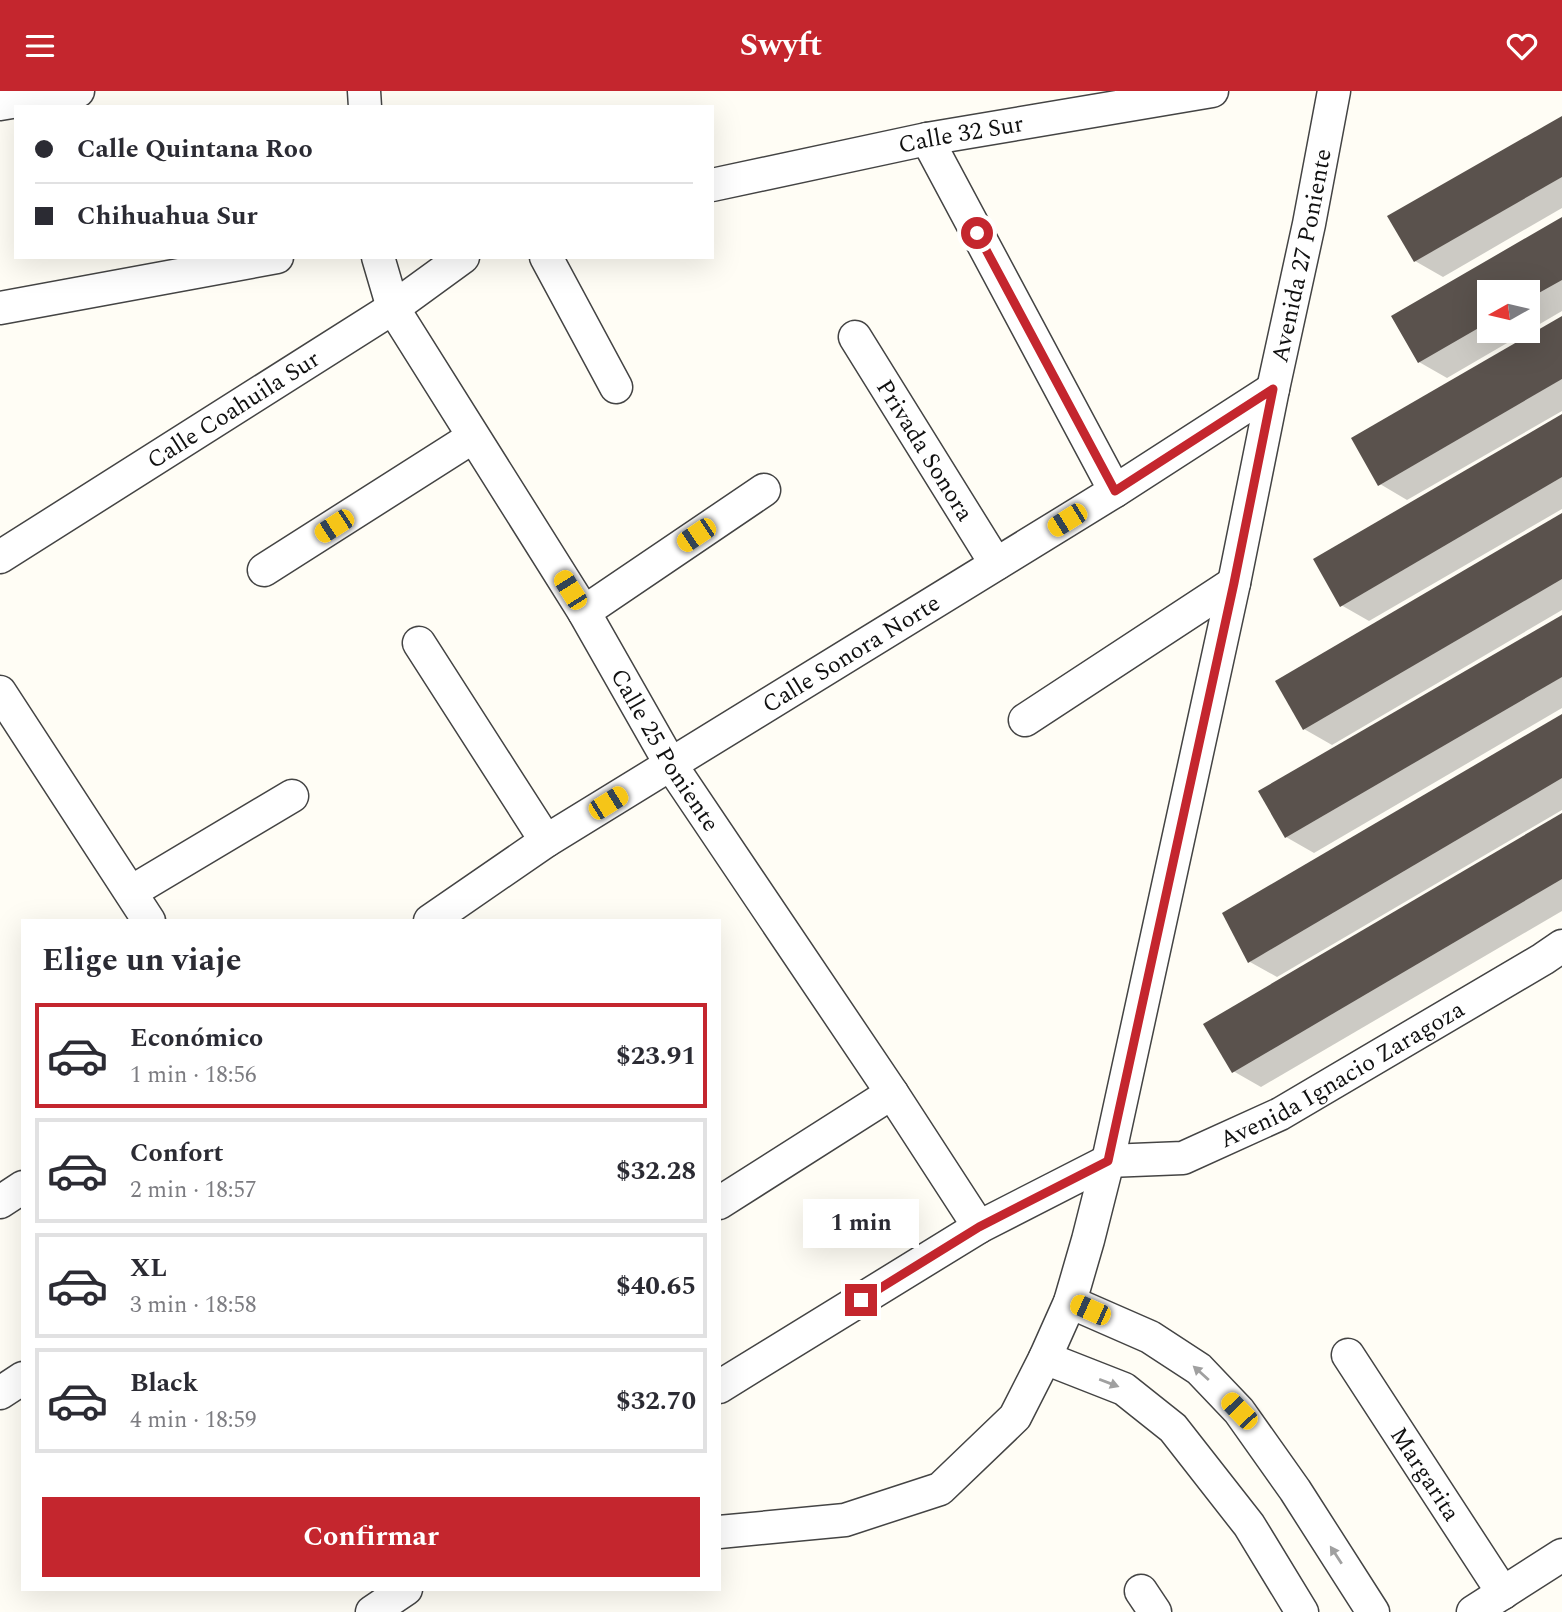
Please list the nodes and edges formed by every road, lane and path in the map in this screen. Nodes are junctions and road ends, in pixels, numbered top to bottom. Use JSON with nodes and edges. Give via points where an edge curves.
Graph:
{"nodes":[{"id":1,"x":78,"y":91,"type":"edge"},
{"id":2,"x":1212,"y":91,"type":"edge"},
{"id":3,"x":1334,"y":91,"type":"edge"},
{"id":4,"x":0,"y":104,"type":"edge"},
{"id":5,"x":927,"y":139,"type":"junction"},
{"id":6,"x":714,"y":185,"type":"edge"},
{"id":7,"x":266,"y":259,"type":"edge"},
{"id":8,"x":379,"y":259,"type":"edge"},
{"id":9,"x":460,"y":259,"type":"edge"},
{"id":10,"x":548,"y":259,"type":"edge"},
{"id":11,"x":393,"y":307,"type":"junction"},
{"id":12,"x":0,"y":308,"type":"edge"},
{"id":13,"x":855,"y":337,"type":"dead end"},
{"id":14,"x":616,"y":387,"type":"dead end"},
{"id":15,"x":1273,"y":389,"type":"junction"},
{"id":16,"x":473,"y":437,"type":"junction"},
{"id":17,"x":764,"y":490,"type":"dead end"},
{"id":18,"x":1115,"y":491,"type":"junction"},
{"id":19,"x":0,"y":557,"type":"edge"},
{"id":20,"x":996,"y":564,"type":"junction"},
{"id":21,"x":264,"y":571,"type":"dead end"},
{"id":22,"x":1234,"y":583,"type":"junction"},
{"id":23,"x":583,"y":612,"type":"junction"},
{"id":24,"x":419,"y":643,"type":"dead end"},
{"id":25,"x":0,"y":692,"type":"edge"},
{"id":26,"x":1025,"y":720,"type":"dead end"},
{"id":27,"x":10,"y":730,"type":"edge"},
{"id":28,"x":671,"y":765,"type":"junction"},
{"id":29,"x":292,"y":796,"type":"dead end"},
{"id":30,"x":546,"y":841,"type":"junction"},
{"id":31,"x":131,"y":892,"type":"junction"},
{"id":32,"x":470,"y":910,"type":"edge"},
{"id":33,"x":148,"y":919,"type":"edge"},
{"id":34,"x":437,"y":919,"type":"edge"},
{"id":35,"x":1562,"y":946,"type":"edge"},
{"id":36,"x":892,"y":1093,"type":"junction"},
{"id":37,"x":1108,"y":1161,"type":"junction"},
{"id":38,"x":21,"y":1188,"type":"edge"},
{"id":39,"x":0,"y":1202,"type":"edge"},
{"id":40,"x":721,"y":1202,"type":"edge"},
{"id":41,"x":979,"y":1227,"type":"junction"},
{"id":42,"x":1070,"y":1301,"type":"junction"},
{"id":43,"x":1348,"y":1355,"type":"dead end"},
{"id":44,"x":1045,"y":1358,"type":"junction"},
{"id":45,"x":21,"y":1379,"type":"edge"},
{"id":46,"x":721,"y":1386,"type":"edge"},
{"id":47,"x":0,"y":1393,"type":"edge"},
{"id":48,"x":721,"y":1532,"type":"edge"},
{"id":49,"x":1562,"y":1555,"type":"edge"},
{"id":50,"x":403,"y":1591,"type":"edge"},
{"id":51,"x":1503,"y":1593,"type":"junction"},
{"id":52,"x":372,"y":1612,"type":"edge"},
{"id":53,"x":1302,"y":1612,"type":"edge"},
{"id":54,"x":1373,"y":1612,"type":"edge"},
{"id":55,"x":1473,"y":1612,"type":"edge"}],
"edges":[{"from":1,"to":4,"type":"street"},
{"from":2,"to":5,"type":"street","name":"Calle 32 Sur"},
{"from":3,"to":15,"type":"street","name":"Avenida 27 Poniente"},
{"from":5,"to":6,"type":"street","name":"Calle 32 Sur"},
{"from":5,"to":18,"type":"street"},
{"from":7,"to":12,"type":"street"},
{"from":8,"to":11,"type":"street","name":"Calle 25 Poniente"},
{"from":9,"to":11,"type":"street","name":"Calle Coahuila Sur"},
{"from":10,"to":14,"type":"street"},
{"from":11,"to":16,"type":"street","name":"Calle 25 Poniente"},
{"from":11,"to":19,"type":"street","name":"Calle Coahuila Sur"},
{"from":13,"to":20,"type":"street","name":"Privada Sonora"},
{"from":15,"to":18,"type":"street","name":"Calle Sonora Norte"},
{"from":15,"to":22,"type":"street","name":"Avenida 27 Poniente"},
{"from":16,"to":21,"type":"street"},
{"from":16,"to":23,"type":"street","name":"Calle 25 Poniente"},
{"from":17,"to":23,"type":"street"},
{"from":18,"to":20,"type":"street","name":"Calle Sonora Norte"},
{"from":20,"to":28,"type":"street","name":"Calle Sonora Norte"},
{"from":22,"to":26,"type":"street"},
{"from":22,"to":37,"type":"street","name":"Avenida 27 Poniente"},
{"from":23,"to":28,"type":"street","name":"Calle 25 Poniente"},
{"from":24,"to":30,"type":"street"},
{"from":25,"to":27,"type":"street"},
{"from":27,"to":31,"type":"street"},
{"from":28,"to":30,"type":"street","name":"Calle Sonora Norte"},
{"from":28,"to":36,"type":"street","name":"Calle 25 Poniente"},
{"from":29,"to":31,"type":"street"},
{"from":30,"to":32,"type":"street","name":"Calle Sonora Norte"},
{"from":31,"to":33,"type":"street"},
{"from":32,"to":34,"type":"street","name":"Calle Sonora Norte"},
{"from":35,"to":37,"type":"street","name":"Avenida Ignacio Zaragoza","via":[[1280,1114],[1183,1158]]},
{"from":36,"to":40,"type":"street"},
{"from":36,"to":41,"type":"street","name":"Calle 25 Poniente"},
{"from":37,"to":41,"type":"street"},
{"from":37,"to":42,"type":"street","name":"Avenida 27 Poniente"},
{"from":38,"to":39,"type":"street"},
{"from":41,"to":46,"type":"street"},
{"from":42,"to":44,"type":"street","name":"Avenida 27 Poniente"},
{"from":54,"to":42,"type":"street","one_way":true,"via":[[1239,1411],[1199,1369],[1150,1337]]},
{"from":43,"to":51,"type":"street","name":"Margarita"},
{"from":44,"to":48,"type":"street","name":"Avenida 27 Poniente","via":[[1015,1417],[940,1489],[845,1520]]},
{"from":44,"to":53,"type":"street","one_way":true,"via":[[1125,1389],[1173,1428],[1249,1525]]},
{"from":45,"to":47,"type":"street"},
{"from":49,"to":51,"type":"street"},
{"from":50,"to":52,"type":"street"},
{"from":51,"to":55,"type":"street"}]}
